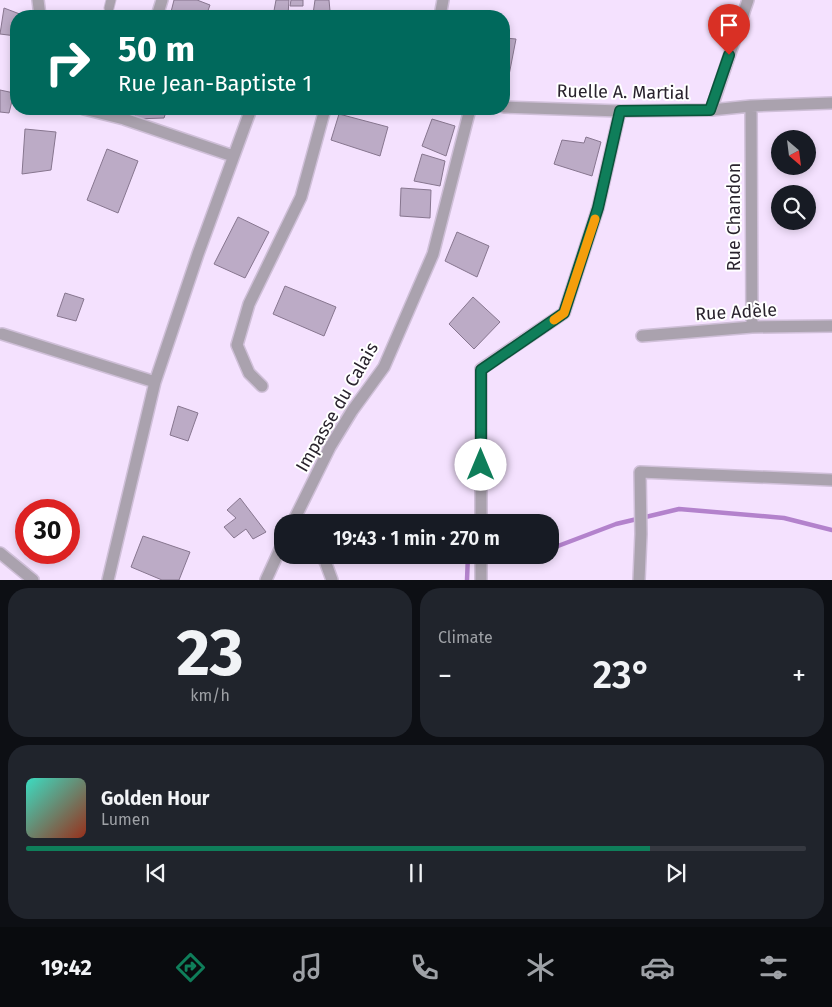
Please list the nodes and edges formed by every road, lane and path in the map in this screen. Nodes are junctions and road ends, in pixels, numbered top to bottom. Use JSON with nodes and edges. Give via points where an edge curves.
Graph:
{"nodes":[{"id":1,"x":748,"y":0,"type":"edge"},
{"id":2,"x":832,"y":103,"type":"edge"},
{"id":3,"x":752,"y":106,"type":"junction"},
{"id":4,"x":510,"y":107,"type":"edge"},
{"id":5,"x":710,"y":110,"type":"junction"},
{"id":6,"x":620,"y":111,"type":"junction"},
{"id":7,"x":129,"y":115,"type":"edge"},
{"id":8,"x":249,"y":115,"type":"edge"},
{"id":9,"x":323,"y":115,"type":"edge"},
{"id":10,"x":468,"y":115,"type":"edge"},
{"id":11,"x":233,"y":156,"type":"junction"},
{"id":12,"x":832,"y":326,"type":"edge"},
{"id":13,"x":752,"y":327,"type":"junction"},
{"id":14,"x":2,"y":334,"type":"dead end"},
{"id":15,"x":642,"y":336,"type":"dead end"},
{"id":16,"x":155,"y":382,"type":"junction"},
{"id":17,"x":262,"y":386,"type":"dead end"},
{"id":18,"x":832,"y":480,"type":"edge"},
{"id":19,"x":298,"y":514,"type":"edge"},
{"id":20,"x":481,"y":514,"type":"edge"},
{"id":21,"x":0,"y":553,"type":"edge"},
{"id":22,"x":274,"y":562,"type":"edge"},
{"id":23,"x":325,"y":564,"type":"edge"},
{"id":24,"x":481,"y":564,"type":"edge"},
{"id":25,"x":33,"y":580,"type":"edge"},
{"id":26,"x":108,"y":580,"type":"edge"},
{"id":27,"x":266,"y":580,"type":"edge"},
{"id":28,"x":332,"y":580,"type":"edge"},
{"id":29,"x":481,"y":580,"type":"edge"},
{"id":30,"x":639,"y":580,"type":"edge"}],
"edges":[{"from":1,"to":5,"type":"street"},
{"from":2,"to":3,"type":"street","name":"Ruelle A. Martial"},
{"from":3,"to":5,"type":"street","name":"Ruelle A. Martial"},
{"from":3,"to":13,"type":"street","name":"Rue Chandon"},
{"from":4,"to":6,"type":"street","name":"Ruelle A. Martial"},
{"from":5,"to":6,"type":"street","name":"Ruelle A. Martial"},
{"from":6,"to":20,"type":"street","via":[[598,208],[564,313],[481,370]]},
{"from":7,"to":11,"type":"street"},
{"from":8,"to":11,"type":"street"},
{"from":9,"to":17,"type":"street","via":[[301,197],[249,304],[237,345],[249,373]]},
{"from":10,"to":19,"type":"street","name":"Impasse du Calais","via":[[432,254],[384,367],[330,447]]},
{"from":11,"to":16,"type":"street"},
{"from":12,"to":13,"type":"street","name":"Rue Adèle"},
{"from":13,"to":15,"type":"street","name":"Rue Adèle"},
{"from":14,"to":16,"type":"street"},
{"from":16,"to":26,"type":"street"},
{"from":18,"to":30,"type":"street","via":[[640,472]]},
{"from":21,"to":25,"type":"street"},
{"from":22,"to":27,"type":"street"},
{"from":23,"to":28,"type":"street"},
{"from":24,"to":29,"type":"street"}]}
